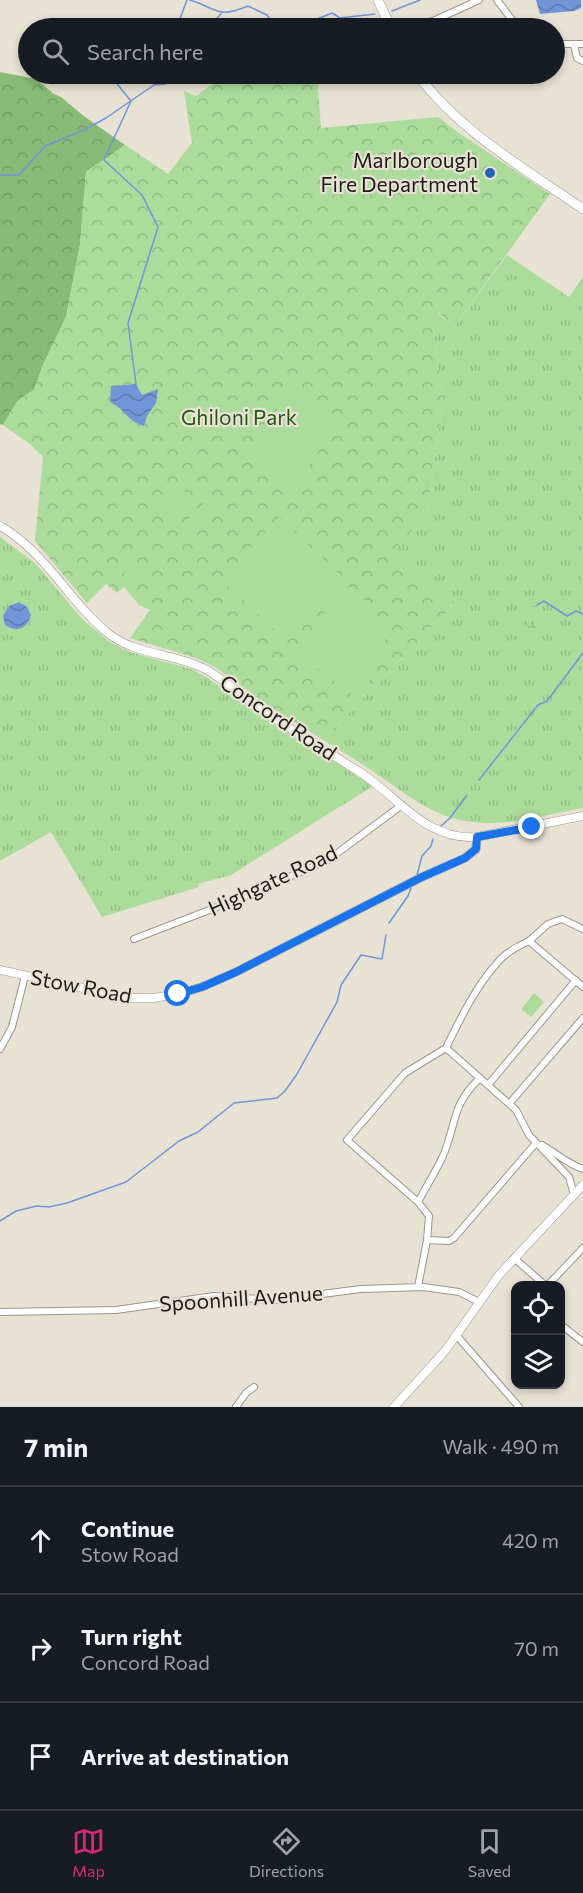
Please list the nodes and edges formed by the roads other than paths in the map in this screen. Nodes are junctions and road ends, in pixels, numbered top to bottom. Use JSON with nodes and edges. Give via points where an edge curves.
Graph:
{"nodes":[{"id":1,"x":378,"y":0,"type":"edge"},
{"id":2,"x":479,"y":0,"type":"edge"},
{"id":3,"x":497,"y":0,"type":"edge"},
{"id":4,"x":386,"y":18,"type":"edge"},
{"id":5,"x":440,"y":18,"type":"edge"},
{"id":6,"x":510,"y":18,"type":"edge"},
{"id":7,"x":583,"y":44,"type":"edge"},
{"id":8,"x":565,"y":45,"type":"edge"},
{"id":9,"x":574,"y":45,"type":"junction"},
{"id":10,"x":583,"y":61,"type":"edge"},
{"id":11,"x":425,"y":84,"type":"edge"},
{"id":12,"x":583,"y":209,"type":"edge"},
{"id":13,"x":0,"y":526,"type":"edge"},
{"id":14,"x":402,"y":805,"type":"junction"},
{"id":15,"x":583,"y":816,"type":"edge"},
{"id":16,"x":477,"y":837,"type":"junction"},
{"id":17,"x":583,"y":929,"type":"edge"},
{"id":18,"x":134,"y":939,"type":"dead end"},
{"id":19,"x":529,"y":940,"type":"junction"},
{"id":20,"x":0,"y":970,"type":"edge"},
{"id":21,"x":25,"y":976,"type":"junction"},
{"id":22,"x":576,"y":980,"type":"junction"},
{"id":23,"x":583,"y":987,"type":"edge"},
{"id":24,"x":583,"y":1018,"type":"edge"},
{"id":25,"x":446,"y":1048,"type":"junction"},
{"id":26,"x":0,"y":1049,"type":"edge"},
{"id":27,"x":479,"y":1079,"type":"junction"},
{"id":28,"x":488,"y":1085,"type":"junction"},
{"id":29,"x":509,"y":1104,"type":"junction"},
{"id":30,"x":536,"y":1143,"type":"junction"},
{"id":31,"x":583,"y":1169,"type":"edge"},
{"id":32,"x":583,"y":1185,"type":"edge"},
{"id":33,"x":574,"y":1195,"type":"junction"},
{"id":34,"x":417,"y":1202,"type":"junction"},
{"id":35,"x":427,"y":1240,"type":"junction"},
{"id":36,"x":583,"y":1248,"type":"edge"},
{"id":37,"x":514,"y":1258,"type":"junction"},
{"id":38,"x":540,"y":1281,"type":"edge"},
{"id":39,"x":551,"y":1281,"type":"edge"},
{"id":40,"x":418,"y":1287,"type":"junction"},
{"id":41,"x":479,"y":1302,"type":"junction"},
{"id":42,"x":0,"y":1312,"type":"edge"},
{"id":43,"x":565,"y":1327,"type":"edge"},
{"id":44,"x":457,"y":1336,"type":"junction"},
{"id":45,"x":583,"y":1342,"type":"edge"},
{"id":46,"x":254,"y":1387,"type":"dead end"},
{"id":47,"x":237,"y":1407,"type":"edge"},
{"id":48,"x":394,"y":1407,"type":"edge"},
{"id":49,"x":519,"y":1407,"type":"edge"}],
"edges":[{"from":1,"to":4,"type":"main road"},
{"from":2,"to":5,"type":"street"},
{"from":3,"to":6,"type":"street"},
{"from":7,"to":9,"type":"street"},
{"from":8,"to":9,"type":"street"},
{"from":9,"to":10,"type":"street"},
{"from":11,"to":12,"type":"main road","via":[[468,128]]},
{"from":13,"to":14,"type":"street","name":"Concord Road","via":[[30,547],[110,635],[131,647],[170,655],[207,670],[254,705],[367,776]]},
{"from":14,"to":16,"type":"street","name":"Concord Road","via":[[439,832],[460,838]]},
{"from":14,"to":18,"type":"street","name":"Highgate Road","via":[[328,860]]},
{"from":15,"to":16,"type":"street","name":"Concord Road"},
{"from":16,"to":21,"type":"street","name":"Stow Road","via":[[476,849],[465,858],[190,991],[129,998]]},
{"from":17,"to":19,"type":"street","via":[[562,919],[548,924]]},
{"from":19,"to":22,"type":"street"},
{"from":19,"to":25,"type":"street","via":[[498,960]]},
{"from":20,"to":21,"type":"street","name":"Stow Road"},
{"from":21,"to":26,"type":"street","via":[[12,1027]]},
{"from":22,"to":23,"type":"street"},
{"from":22,"to":28,"type":"street"},
{"from":24,"to":29,"type":"street"},
{"from":25,"to":27,"type":"street"},
{"from":25,"to":34,"type":"street","via":[[405,1073],[347,1140]]},
{"from":27,"to":28,"type":"street"},
{"from":27,"to":34,"type":"street","via":[[457,1107],[443,1156]]},
{"from":28,"to":29,"type":"street"},
{"from":29,"to":30,"type":"street"},
{"from":30,"to":31,"type":"street"},
{"from":30,"to":33,"type":"street","via":[[569,1177]]},
{"from":30,"to":35,"type":"street","via":[[454,1238]]},
{"from":32,"to":33,"type":"street"},
{"from":33,"to":37,"type":"street"},
{"from":34,"to":35,"type":"street","via":[[429,1216]]},
{"from":35,"to":40,"type":"street"},
{"from":36,"to":39,"type":"street"},
{"from":37,"to":38,"type":"street"},
{"from":37,"to":41,"type":"street"},
{"from":40,"to":41,"type":"street","name":"Spoonhill Avenue","via":[[447,1289]]},
{"from":40,"to":42,"type":"street","name":"Spoonhill Avenue","via":[[275,1300],[214,1296],[116,1310]]},
{"from":41,"to":44,"type":"street"},
{"from":43,"to":45,"type":"street"},
{"from":44,"to":48,"type":"street"},
{"from":44,"to":49,"type":"street"},
{"from":46,"to":47,"type":"street"}]}
